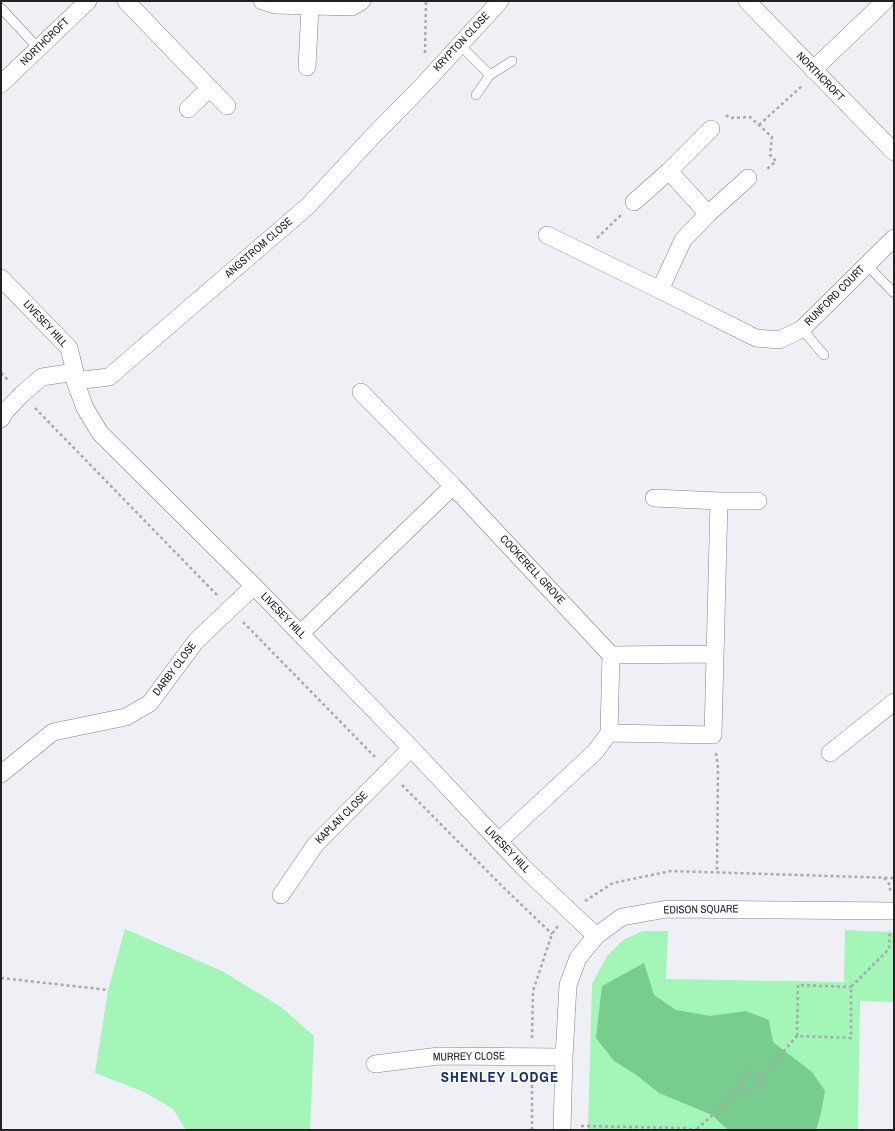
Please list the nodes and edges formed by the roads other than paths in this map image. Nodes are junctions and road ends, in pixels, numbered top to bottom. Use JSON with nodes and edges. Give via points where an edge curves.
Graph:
{"nodes":[{"id":1,"x":88,"y":1,"type":"edge"},
{"id":2,"x":126,"y":1,"type":"edge"},
{"id":3,"x":262,"y":1,"type":"edge"},
{"id":4,"x":362,"y":1,"type":"edge"},
{"id":5,"x":500,"y":1,"type":"edge"},
{"id":6,"x":747,"y":1,"type":"edge"},
{"id":7,"x":885,"y":1,"type":"edge"},
{"id":8,"x":310,"y":7,"type":"junction"},
{"id":9,"x":1,"y":8,"type":"edge"},
{"id":10,"x":460,"y":45,"type":"junction"},
{"id":11,"x":38,"y":48,"type":"junction"},
{"id":12,"x":512,"y":61,"type":"dead end"},
{"id":13,"x":307,"y":67,"type":"dead end"},
{"id":14,"x":815,"y":72,"type":"junction"},
{"id":15,"x":490,"y":75,"type":"junction"},
{"id":16,"x":1,"y":84,"type":"edge"},
{"id":17,"x":424,"y":84,"type":"joint"},
{"id":18,"x":210,"y":88,"type":"junction"},
{"id":19,"x":476,"y":95,"type":"dead end"},
{"id":20,"x":227,"y":106,"type":"dead end"},
{"id":21,"x":188,"y":109,"type":"dead end"},
{"id":22,"x":711,"y":129,"type":"road end"},
{"id":23,"x":894,"y":152,"type":"edge"},
{"id":24,"x":668,"y":171,"type":"junction"},
{"id":25,"x":748,"y":178,"type":"road end"},
{"id":26,"x":634,"y":202,"type":"road end"},
{"id":27,"x":708,"y":214,"type":"junction"},
{"id":28,"x":547,"y":235,"type":"dead end"},
{"id":29,"x":894,"y":238,"type":"edge"},
{"id":30,"x":867,"y":265,"type":"junction"},
{"id":31,"x":1,"y":278,"type":"edge"},
{"id":32,"x":660,"y":290,"type":"junction"},
{"id":33,"x":894,"y":293,"type":"edge"},
{"id":34,"x":802,"y":329,"type":"junction"},
{"id":35,"x":824,"y":355,"type":"dead end"},
{"id":36,"x":75,"y":376,"type":"junction"},
{"id":37,"x":361,"y":392,"type":"dead end"},
{"id":38,"x":1,"y":419,"type":"edge"},
{"id":39,"x":453,"y":486,"type":"junction"},
{"id":40,"x":654,"y":498,"type":"dead end"},
{"id":41,"x":719,"y":501,"type":"junction"},
{"id":42,"x":758,"y":501,"type":"dead end"},
{"id":43,"x":254,"y":586,"type":"junction"},
{"id":44,"x":300,"y":634,"type":"junction"},
{"id":45,"x":611,"y":654,"type":"junction"},
{"id":46,"x":714,"y":654,"type":"junction"},
{"id":47,"x":894,"y":702,"type":"edge"},
{"id":48,"x":609,"y":733,"type":"junction"},
{"id":49,"x":412,"y":748,"type":"junction"},
{"id":50,"x":830,"y":753,"type":"dead end"},
{"id":51,"x":1,"y":774,"type":"edge"},
{"id":52,"x":498,"y":841,"type":"junction"},
{"id":53,"x":281,"y":895,"type":"dead end"},
{"id":54,"x":892,"y":910,"type":"edge"},
{"id":55,"x":596,"y":936,"type":"junction"},
{"id":56,"x":564,"y":1057,"type":"junction"},
{"id":57,"x":375,"y":1064,"type":"dead end"},
{"id":58,"x":569,"y":1128,"type":"edge"}],
"edges":[{"from":1,"to":11,"type":"street","name":"NORTHCROFT"},
{"from":2,"to":18,"type":"street"},
{"from":3,"to":8,"type":"street","via":[[275,5]]},
{"from":4,"to":8,"type":"street","via":[[352,8]]},
{"from":5,"to":10,"type":"street","name":"KRYPTON CLOSE"},
{"from":6,"to":14,"type":"street","name":"NORTHCROFT"},
{"from":7,"to":14,"type":"street"},
{"from":8,"to":13,"type":"street"},
{"from":9,"to":11,"type":"lane"},
{"from":10,"to":15,"type":"lane"},
{"from":10,"to":17,"type":"street","name":"KRYPTON CLOSE"},
{"from":11,"to":16,"type":"street","name":"NORTHCROFT"},
{"from":12,"to":15,"type":"lane"},
{"from":14,"to":23,"type":"street","name":"NORTHCROFT"},
{"from":15,"to":19,"type":"lane"},
{"from":17,"to":36,"type":"street","name":"ANGSTROM CLOSE","via":[[308,206],[109,377]]},
{"from":18,"to":20,"type":"street"},
{"from":18,"to":21,"type":"street"},
{"from":22,"to":24,"type":"street"},
{"from":24,"to":26,"type":"street"},
{"from":24,"to":27,"type":"street"},
{"from":25,"to":27,"type":"street"},
{"from":27,"to":32,"type":"street","via":[[683,240]]},
{"from":28,"to":32,"type":"street","name":"RUNFORD COURT"},
{"from":29,"to":30,"type":"street","name":"RUNFORD COURT"},
{"from":30,"to":33,"type":"lane"},
{"from":30,"to":34,"type":"street","name":"RUNFORD COURT"},
{"from":31,"to":36,"type":"street","name":"LIVESEY HILL","via":[[69,348]]},
{"from":32,"to":34,"type":"street","name":"RUNFORD COURT","via":[[756,338],[779,340]]},
{"from":34,"to":35,"type":"lane"},
{"from":36,"to":38,"type":"street","name":"ANGSTROM CLOSE","via":[[42,376],[22,394]]},
{"from":36,"to":43,"type":"street","name":"LIVESEY HILL","via":[[85,408],[100,433]]},
{"from":37,"to":39,"type":"street","name":"COCKERELL GROVE"},
{"from":39,"to":44,"type":"street"},
{"from":39,"to":45,"type":"street","name":"COCKERELL GROVE"},
{"from":40,"to":41,"type":"street"},
{"from":41,"to":42,"type":"street"},
{"from":41,"to":46,"type":"street"},
{"from":43,"to":44,"type":"street","name":"LIVESEY HILL"},
{"from":43,"to":51,"type":"street","name":"DARBY CLOSE","via":[[196,641],[150,702],[126,717],[53,732]]},
{"from":44,"to":49,"type":"street","name":"LIVESEY HILL"},
{"from":45,"to":46,"type":"street"},
{"from":45,"to":48,"type":"street"},
{"from":46,"to":48,"type":"street","via":[[713,735]]},
{"from":47,"to":50,"type":"street"},
{"from":48,"to":52,"type":"street","via":[[595,752]]},
{"from":49,"to":52,"type":"street","name":"LIVESEY HILL"},
{"from":49,"to":53,"type":"street","name":"KAPLAN CLOSE","via":[[314,845]]},
{"from":52,"to":55,"type":"street","name":"LIVESEY HILL"},
{"from":54,"to":55,"type":"street","name":"EDISON SQUARE","via":[[667,909],[622,917]]},
{"from":55,"to":56,"type":"street","name":"EDISON SQUARE","via":[[578,958],[568,985]]},
{"from":56,"to":57,"type":"street","name":"MURREY CLOSE","via":[[439,1056]]},
{"from":56,"to":58,"type":"street","name":"EDISON SQUARE"}]}
